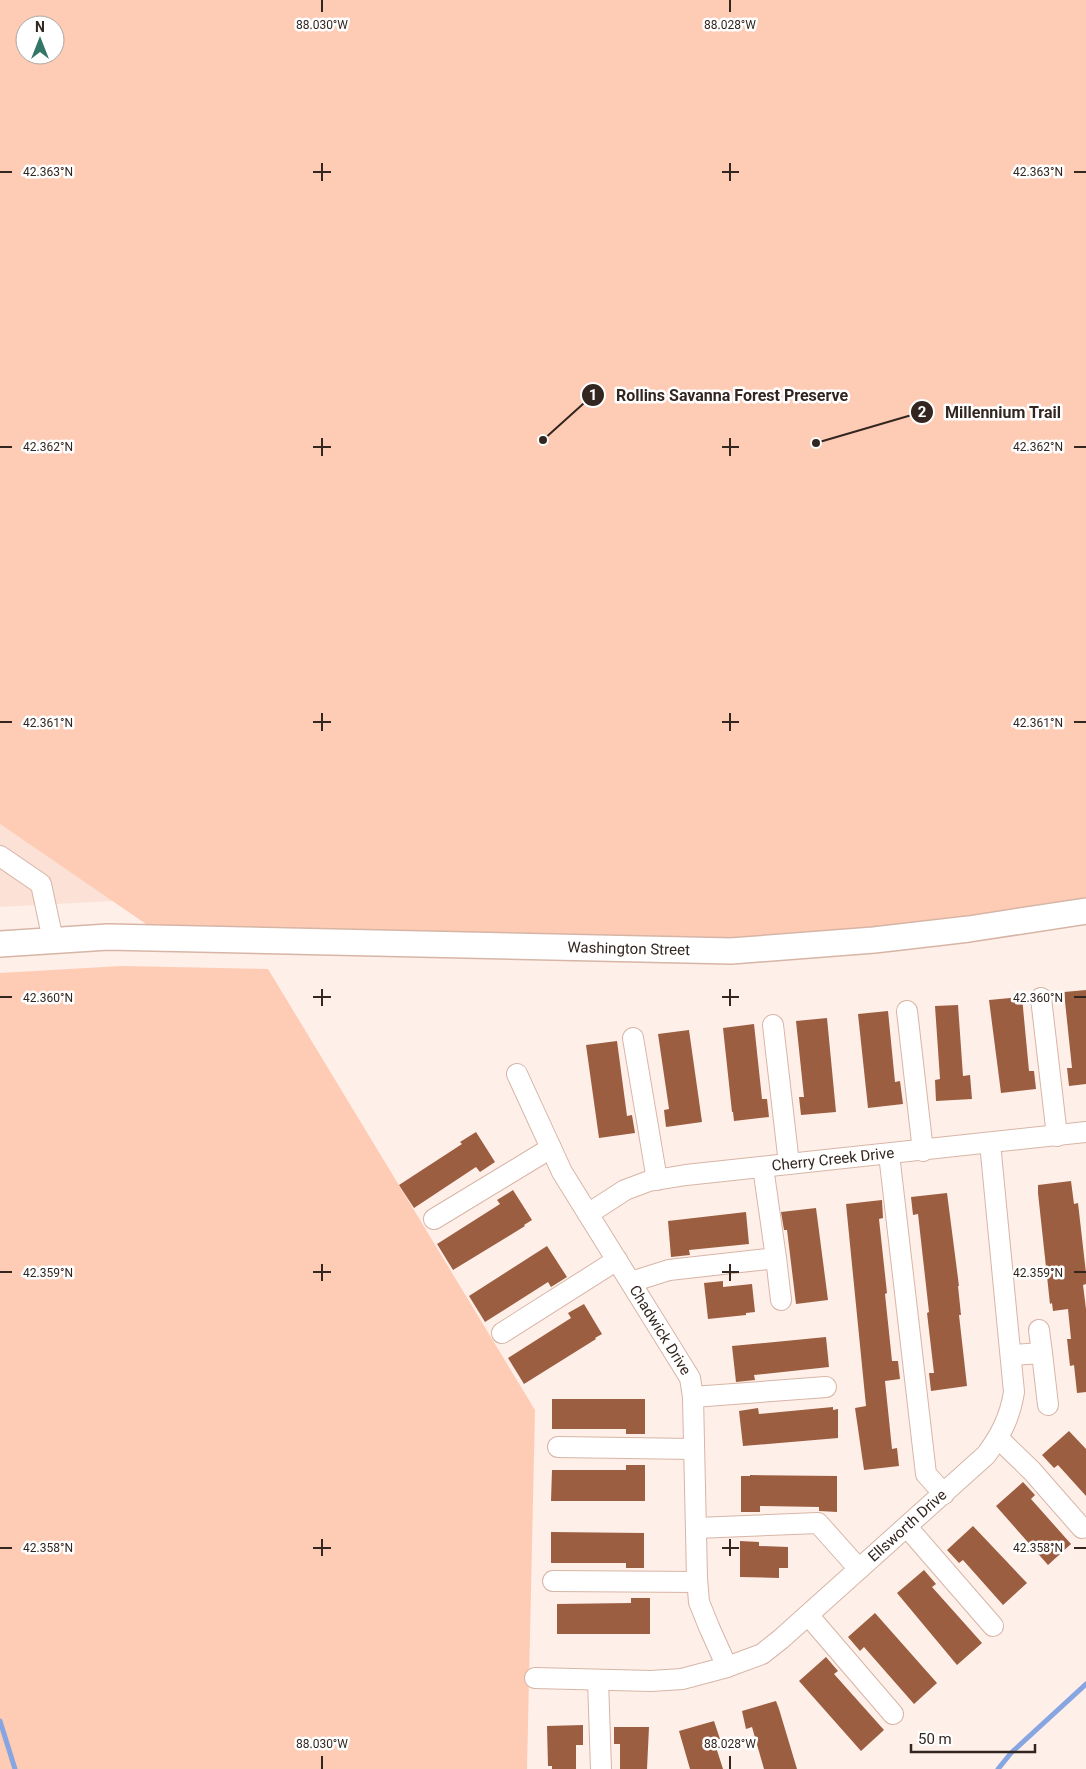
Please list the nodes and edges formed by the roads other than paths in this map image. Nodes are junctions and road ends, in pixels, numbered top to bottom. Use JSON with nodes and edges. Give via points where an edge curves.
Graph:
{"nodes":[{"id":1,"x":0,"y":856,"type":"edge"},
{"id":2,"x":1086,"y":911,"type":"edge"},
{"id":3,"x":53,"y":940,"type":"junction"},
{"id":4,"x":0,"y":944,"type":"edge"},
{"id":5,"x":1041,"y":998,"type":"dead end"},
{"id":6,"x":907,"y":1011,"type":"dead end"},
{"id":7,"x":772,"y":1025,"type":"dead end"},
{"id":8,"x":633,"y":1038,"type":"dead end"},
{"id":9,"x":517,"y":1074,"type":"dead end"},
{"id":10,"x":1086,"y":1132,"type":"edge"},
{"id":11,"x":1057,"y":1136,"type":"junction"},
{"id":12,"x":990,"y":1144,"type":"junction"},
{"id":13,"x":550,"y":1148,"type":"junction"},
{"id":14,"x":922,"y":1151,"type":"junction"},
{"id":15,"x":889,"y":1154,"type":"junction"},
{"id":16,"x":790,"y":1164,"type":"junction"},
{"id":17,"x":763,"y":1167,"type":"junction"},
{"id":18,"x":657,"y":1180,"type":"junction"},
{"id":19,"x":588,"y":1214,"type":"junction"},
{"id":20,"x":434,"y":1219,"type":"dead end"},
{"id":21,"x":776,"y":1258,"type":"junction"},
{"id":22,"x":617,"y":1260,"type":"junction"},
{"id":23,"x":631,"y":1282,"type":"junction"},
{"id":24,"x":781,"y":1300,"type":"dead end"},
{"id":25,"x":1040,"y":1330,"type":"dead end"},
{"id":26,"x":502,"y":1333,"type":"dead end"},
{"id":27,"x":1042,"y":1353,"type":"junction"},
{"id":28,"x":1011,"y":1355,"type":"junction"},
{"id":29,"x":826,"y":1387,"type":"dead end"},
{"id":30,"x":693,"y":1397,"type":"junction"},
{"id":31,"x":1048,"y":1405,"type":"dead end"},
{"id":32,"x":998,"y":1438,"type":"junction"},
{"id":33,"x":558,"y":1448,"type":"dead end"},
{"id":34,"x":694,"y":1449,"type":"junction"},
{"id":35,"x":944,"y":1494,"type":"junction"},
{"id":36,"x":907,"y":1527,"type":"junction"},
{"id":37,"x":696,"y":1528,"type":"junction"},
{"id":38,"x":1082,"y":1528,"type":"dead end"},
{"id":39,"x":859,"y":1569,"type":"junction"},
{"id":40,"x":553,"y":1581,"type":"dead end"},
{"id":41,"x":697,"y":1582,"type":"junction"},
{"id":42,"x":808,"y":1615,"type":"junction"},
{"id":43,"x":993,"y":1626,"type":"dead end"},
{"id":44,"x":727,"y":1667,"type":"junction"},
{"id":45,"x":535,"y":1678,"type":"dead end"},
{"id":46,"x":598,"y":1680,"type":"junction"},
{"id":47,"x":893,"y":1714,"type":"dead end"},
{"id":48,"x":601,"y":1769,"type":"edge"}],
"edges":[{"from":1,"to":3,"type":"street","via":[[41,884]]},
{"from":2,"to":3,"type":"main road","name":"Washington Street","via":[[874,940],[731,951],[108,937]]},
{"from":3,"to":4,"type":"main road","name":"Washington Street"},
{"from":5,"to":11,"type":"street"},
{"from":6,"to":14,"type":"street"},
{"from":7,"to":16,"type":"street"},
{"from":8,"to":18,"type":"street"},
{"from":9,"to":13,"type":"street","name":"Chadwick Drive"},
{"from":10,"to":11,"type":"street","name":"Cherry Creek Drive"},
{"from":11,"to":12,"type":"street","name":"Cherry Creek Drive"},
{"from":12,"to":14,"type":"street","name":"Cherry Creek Drive"},
{"from":12,"to":28,"type":"street","name":"Ellsworth Drive"},
{"from":13,"to":19,"type":"street","name":"Chadwick Drive"},
{"from":13,"to":20,"type":"street"},
{"from":14,"to":15,"type":"street","name":"Cherry Creek Drive"},
{"from":15,"to":16,"type":"street","name":"Cherry Creek Drive"},
{"from":15,"to":35,"type":"street","via":[[926,1474]]},
{"from":16,"to":17,"type":"street","name":"Cherry Creek Drive"},
{"from":17,"to":18,"type":"street","name":"Cherry Creek Drive"},
{"from":17,"to":21,"type":"street"},
{"from":18,"to":19,"type":"street","name":"Cherry Creek Drive","via":[[625,1190]]},
{"from":19,"to":22,"type":"street","name":"Chadwick Drive"},
{"from":21,"to":23,"type":"street","via":[[669,1270]]},
{"from":21,"to":24,"type":"street"},
{"from":22,"to":23,"type":"street","name":"Chadwick Drive"},
{"from":22,"to":26,"type":"street"},
{"from":23,"to":30,"type":"street","name":"Chadwick Drive","via":[[690,1378]]},
{"from":25,"to":27,"type":"street"},
{"from":27,"to":28,"type":"street"},
{"from":27,"to":31,"type":"street"},
{"from":28,"to":32,"type":"street","name":"Ellsworth Drive","via":[[1014,1392],[1011,1410]]},
{"from":29,"to":30,"type":"street"},
{"from":30,"to":34,"type":"street","name":"Chadwick Drive"},
{"from":32,"to":35,"type":"street","name":"Ellsworth Drive","via":[[986,1456]]},
{"from":32,"to":38,"type":"street"},
{"from":33,"to":34,"type":"street"},
{"from":34,"to":37,"type":"street","name":"Chadwick Drive"},
{"from":35,"to":36,"type":"street","name":"Ellsworth Drive"},
{"from":36,"to":39,"type":"street","name":"Ellsworth Drive"},
{"from":36,"to":43,"type":"street"},
{"from":37,"to":39,"type":"street","via":[[818,1523]]},
{"from":37,"to":41,"type":"street","name":"Chadwick Drive"},
{"from":39,"to":42,"type":"street","name":"Ellsworth Drive"},
{"from":40,"to":41,"type":"street"},
{"from":41,"to":44,"type":"street","name":"Chadwick Drive","via":[[700,1602]]},
{"from":42,"to":44,"type":"street","name":"Ellsworth Drive","via":[[762,1654]]},
{"from":42,"to":47,"type":"street"},
{"from":44,"to":46,"type":"street","name":"Ellsworth Drive","via":[[682,1680]]},
{"from":45,"to":46,"type":"street","name":"Ellsworth Drive"},
{"from":46,"to":48,"type":"street"}]}
